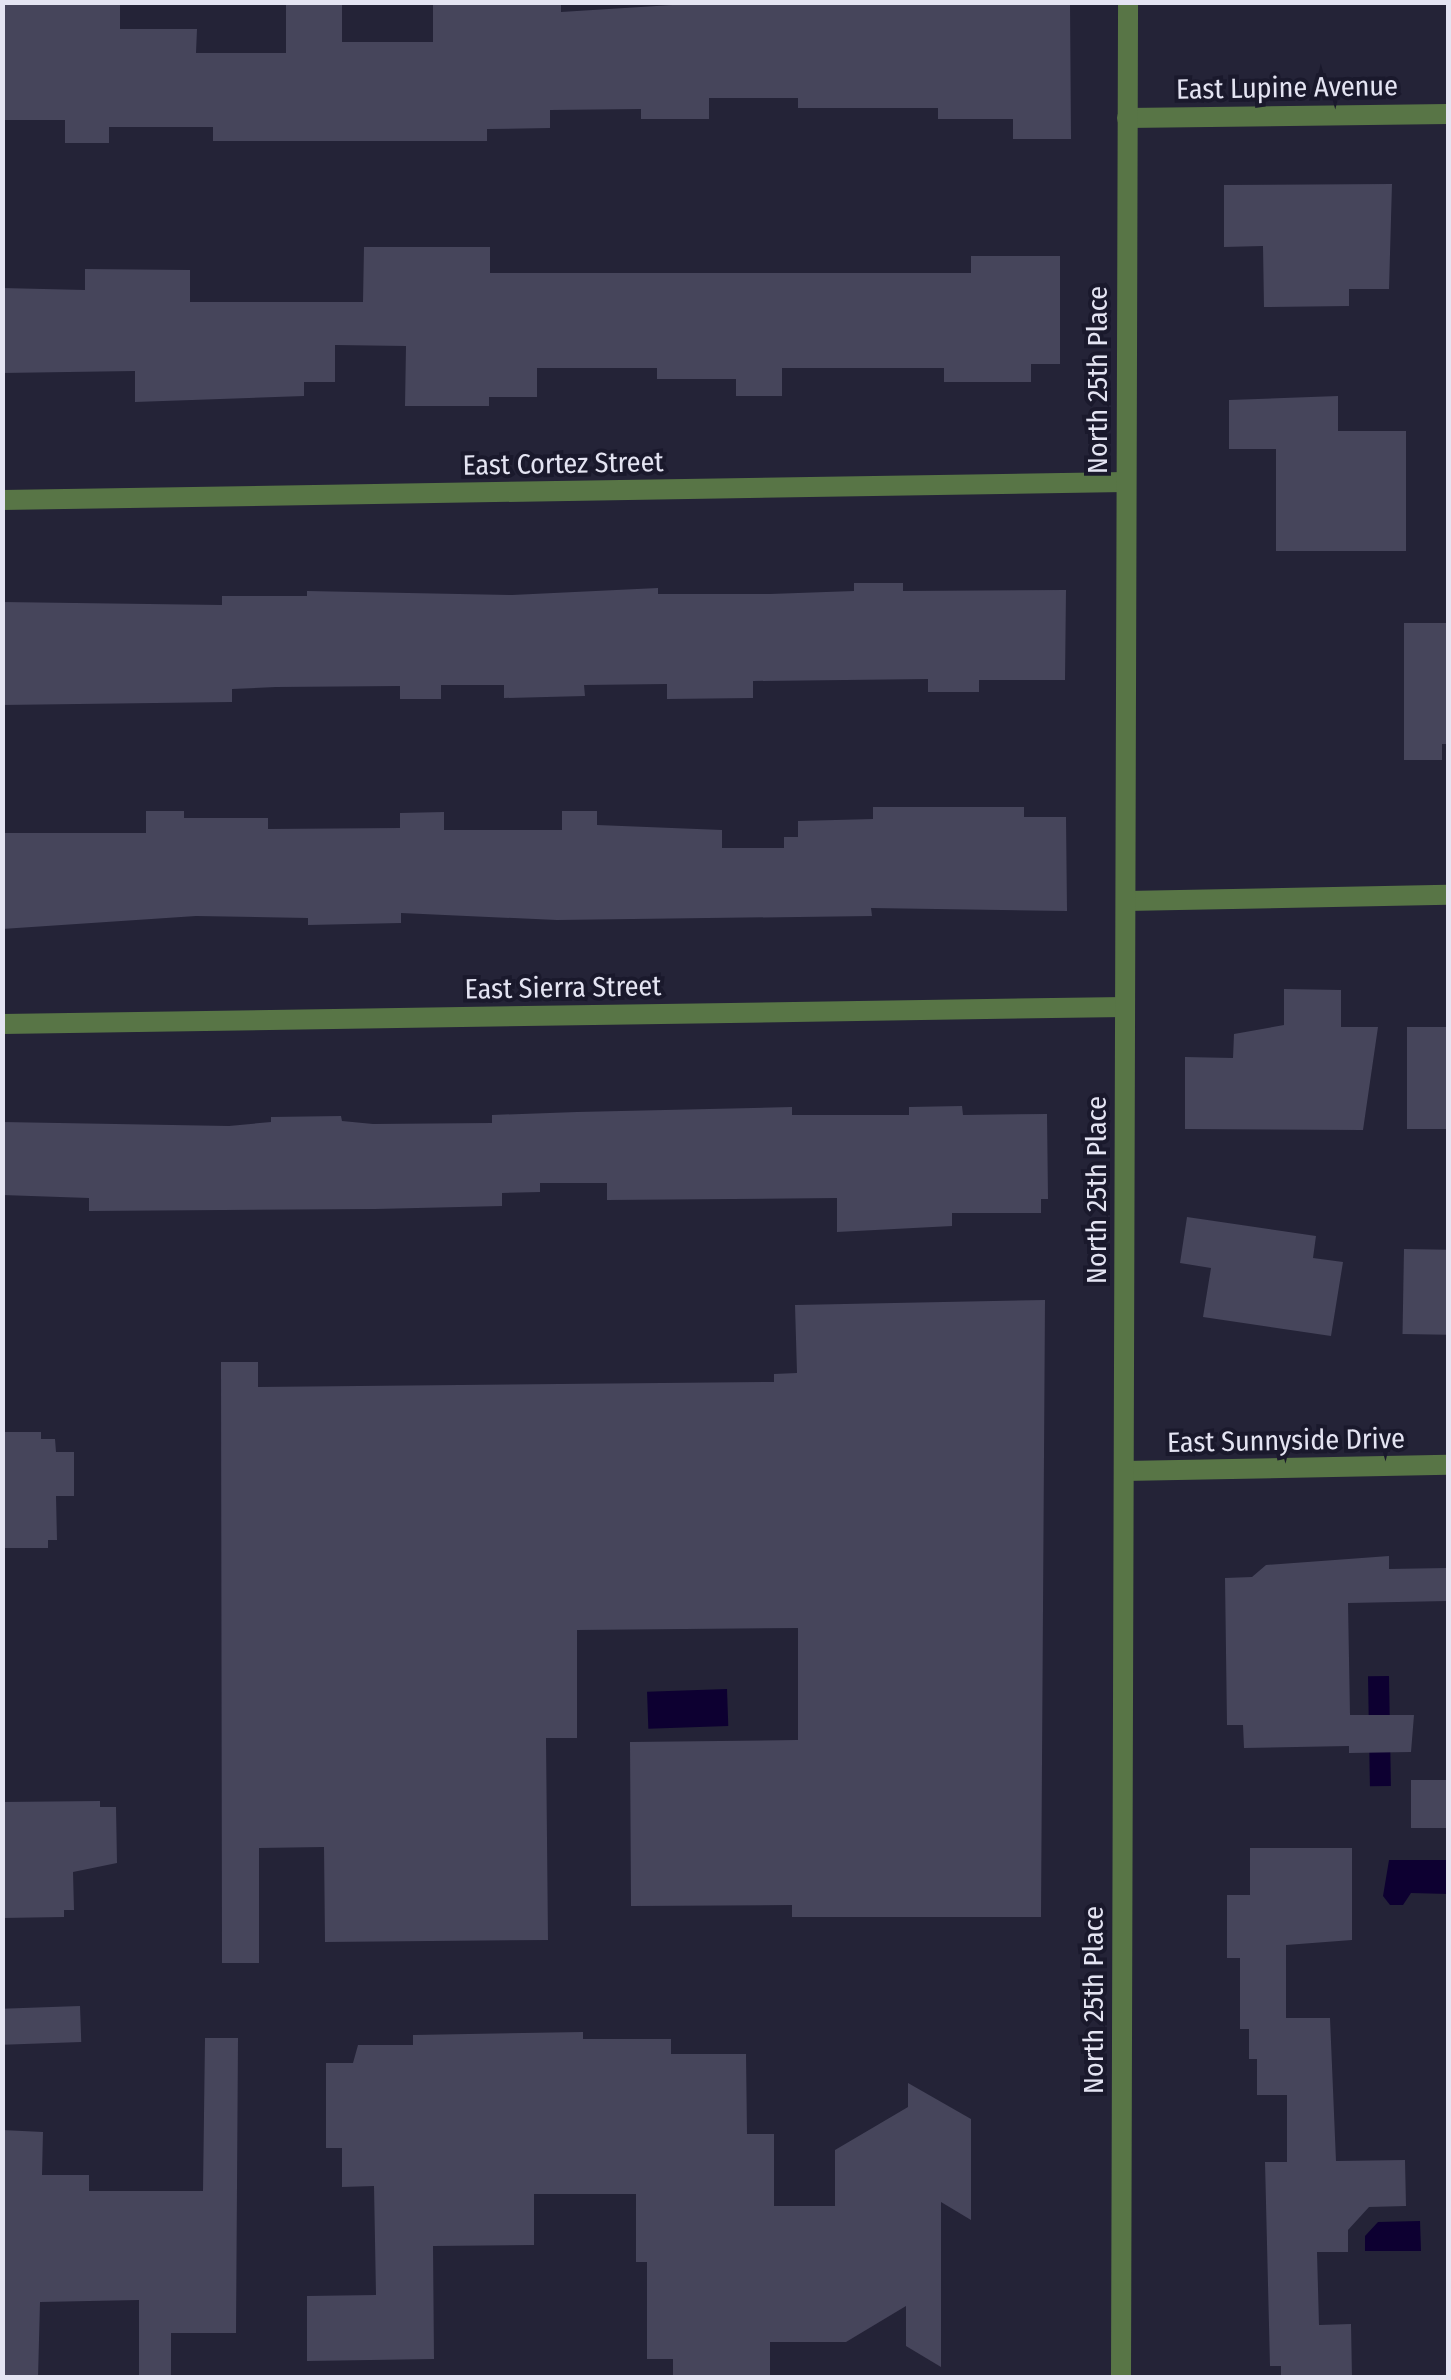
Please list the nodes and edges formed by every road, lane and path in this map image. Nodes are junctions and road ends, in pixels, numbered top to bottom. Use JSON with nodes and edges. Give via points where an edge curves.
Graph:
{"nodes":[{"id":1,"x":1128,"y":2,"type":"edge"},
{"id":2,"x":1448,"y":114,"type":"edge"},
{"id":3,"x":1127,"y":118,"type":"junction"},
{"id":4,"x":1125,"y":482,"type":"junction"},
{"id":5,"x":2,"y":500,"type":"edge"},
{"id":6,"x":1448,"y":895,"type":"edge"},
{"id":7,"x":1126,"y":901,"type":"junction"},
{"id":8,"x":1125,"y":1007,"type":"junction"},
{"id":9,"x":2,"y":1024,"type":"edge"},
{"id":10,"x":1448,"y":1465,"type":"edge"},
{"id":11,"x":1124,"y":1471,"type":"junction"},
{"id":12,"x":1121,"y":2378,"type":"edge"}],
"edges":[{"from":1,"to":3,"type":"street","name":"North 25th Place"},
{"from":2,"to":3,"type":"street","name":"East Lupine Avenue"},
{"from":3,"to":4,"type":"street","name":"North 25th Place"},
{"from":4,"to":5,"type":"street","name":"East Cortez Street"},
{"from":4,"to":7,"type":"street","name":"North 25th Place"},
{"from":6,"to":7,"type":"street"},
{"from":7,"to":8,"type":"street","name":"North 25th Place"},
{"from":8,"to":9,"type":"street","name":"East Sierra Street"},
{"from":8,"to":11,"type":"street","name":"North 25th Place"},
{"from":10,"to":11,"type":"street","name":"East Sunnyside Drive"},
{"from":11,"to":12,"type":"street","name":"North 25th Place"}]}
